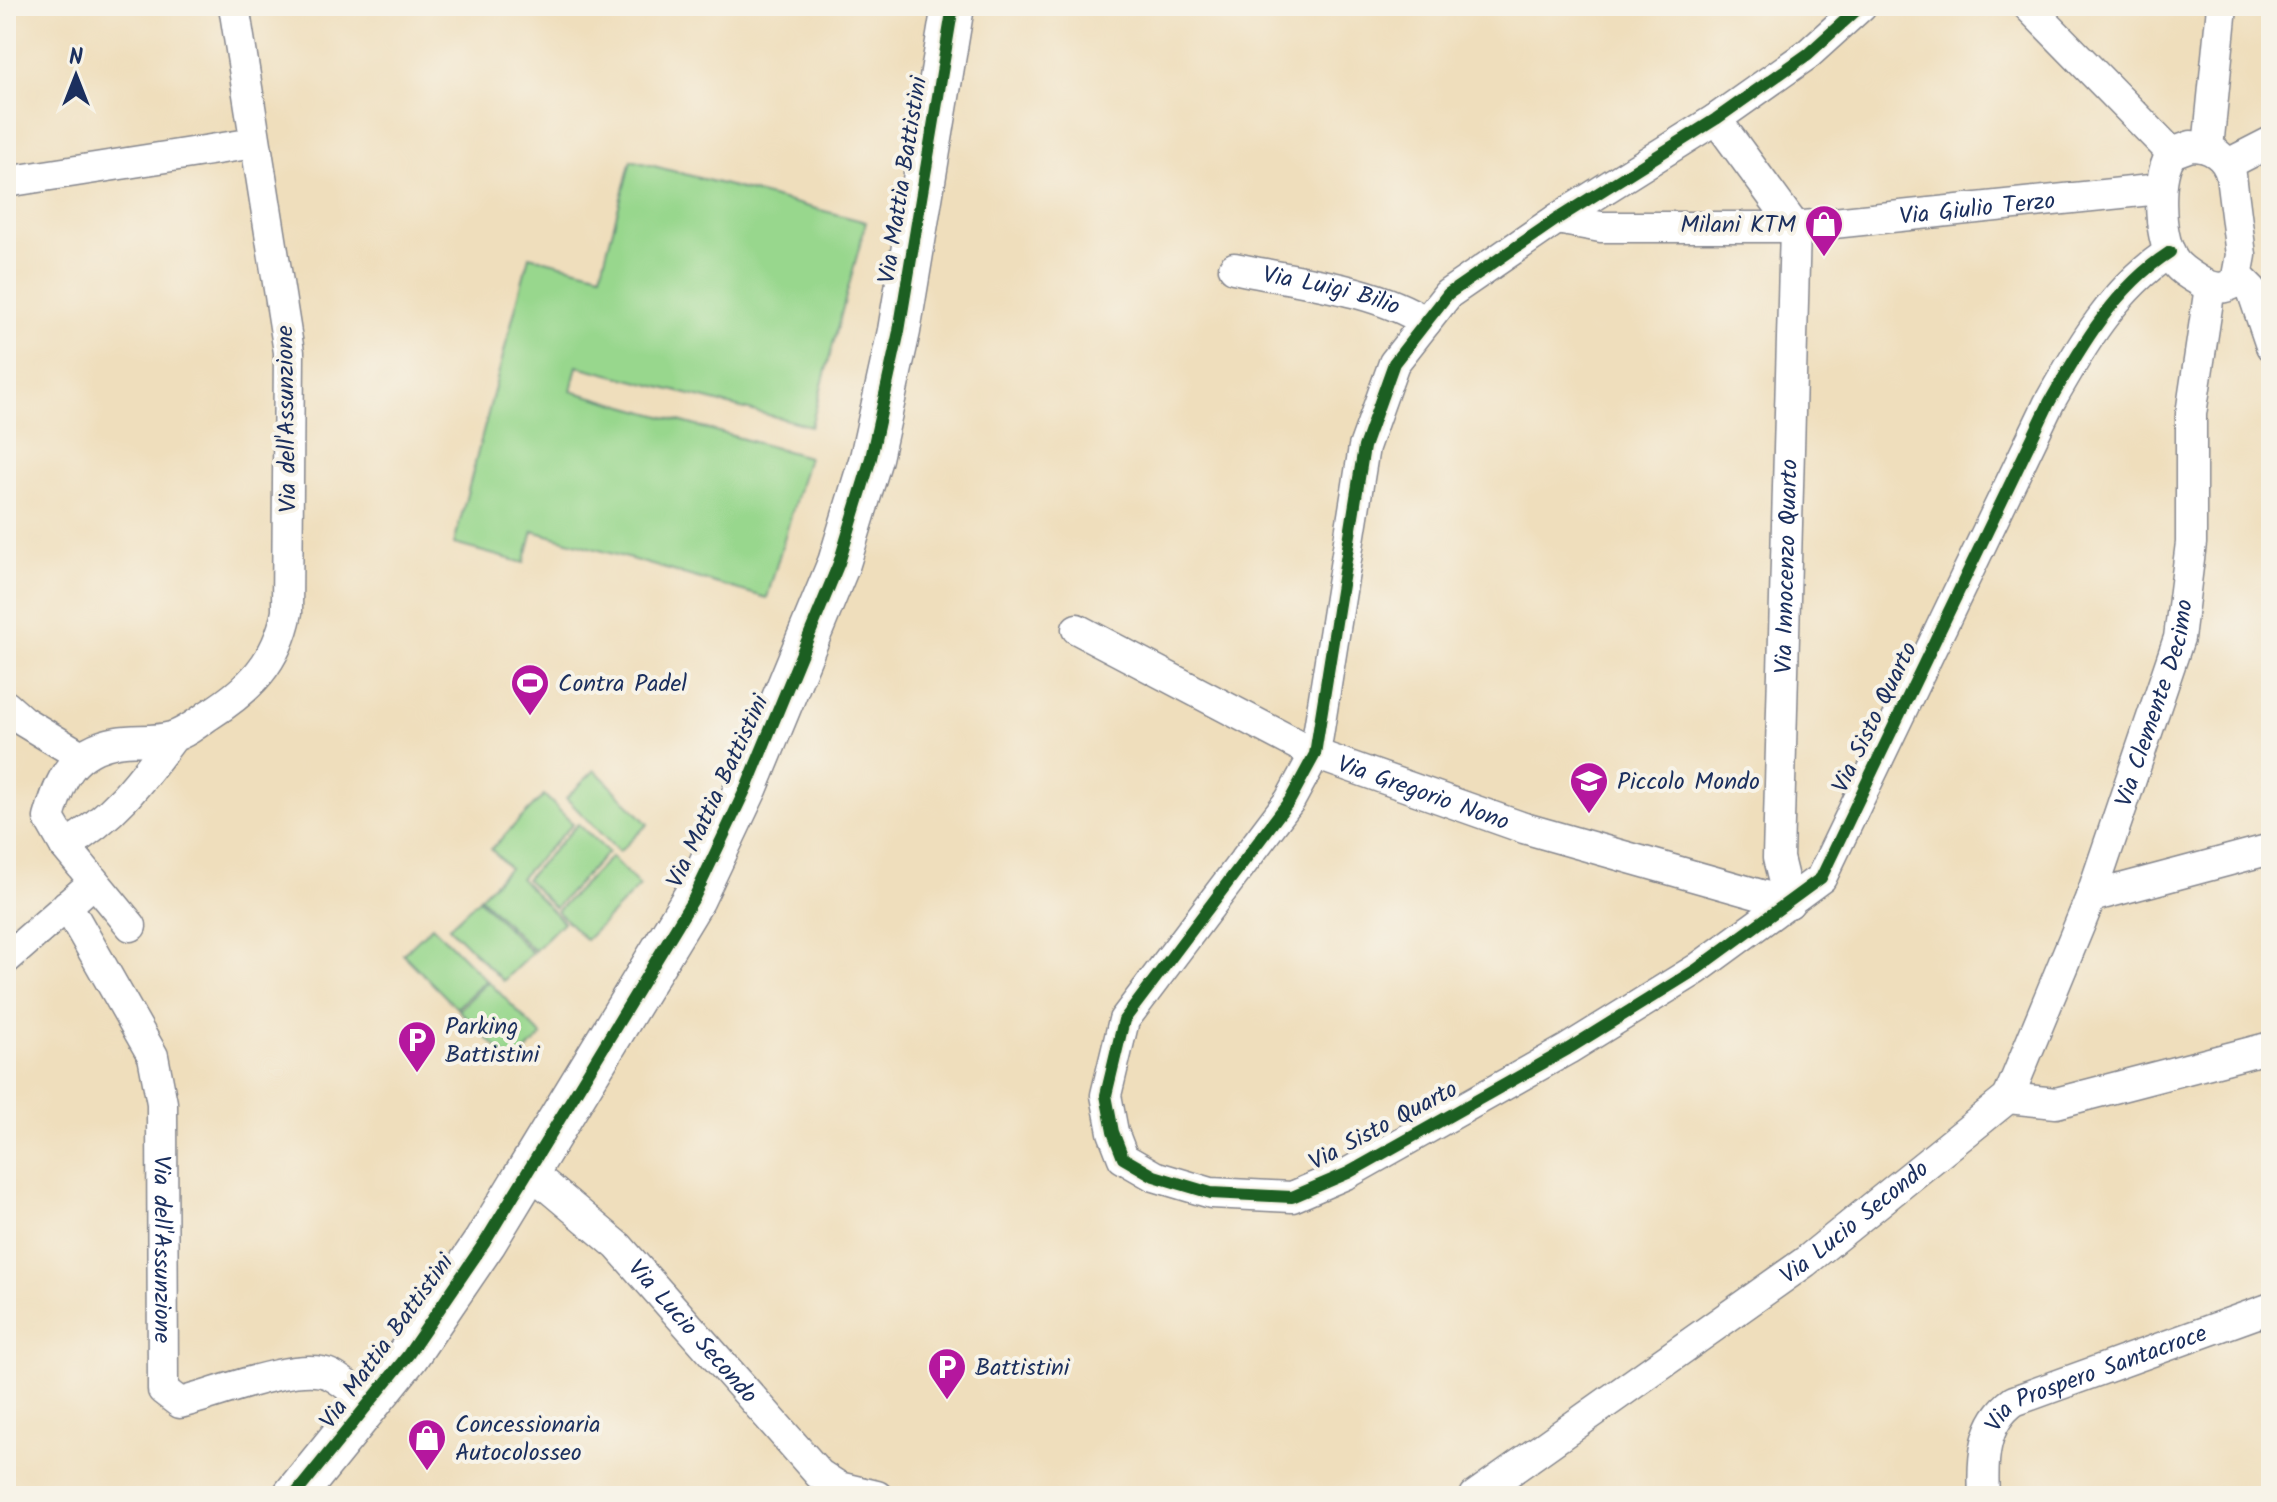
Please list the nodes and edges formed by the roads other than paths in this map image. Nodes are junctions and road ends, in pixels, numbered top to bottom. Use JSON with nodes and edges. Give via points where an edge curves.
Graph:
{"nodes":[{"id":1,"x":234,"y":6,"type":"edge"},
{"id":2,"x":953,"y":6,"type":"edge"},
{"id":3,"x":1861,"y":6,"type":"edge"},
{"id":4,"x":2028,"y":6,"type":"edge"},
{"id":5,"x":2222,"y":6,"type":"edge"},
{"id":6,"x":1716,"y":119,"type":"junction"},
{"id":7,"x":2271,"y":142,"type":"edge"},
{"id":8,"x":255,"y":143,"type":"junction"},
{"id":9,"x":2172,"y":153,"type":"junction"},
{"id":10,"x":2218,"y":156,"type":"junction"},
{"id":11,"x":6,"y":182,"type":"edge"},
{"id":12,"x":2160,"y":189,"type":"junction"},
{"id":13,"x":1557,"y":219,"type":"junction"},
{"id":14,"x":1795,"y":227,"type":"junction"},
{"id":15,"x":2170,"y":252,"type":"junction"},
{"id":16,"x":1234,"y":268,"type":"dead end"},
{"id":17,"x":2239,"y":277,"type":"junction"},
{"id":18,"x":2210,"y":287,"type":"junction"},
{"id":19,"x":1426,"y":322,"type":"junction"},
{"id":20,"x":2271,"y":346,"type":"edge"},
{"id":21,"x":1077,"y":629,"type":"dead end"},
{"id":22,"x":6,"y":706,"type":"edge"},
{"id":23,"x":174,"y":736,"type":"junction"},
{"id":24,"x":1315,"y":754,"type":"junction"},
{"id":25,"x":81,"y":756,"type":"junction"},
{"id":26,"x":65,"y":846,"type":"junction"},
{"id":27,"x":2271,"y":849,"type":"edge"},
{"id":28,"x":94,"y":882,"type":"junction"},
{"id":29,"x":2091,"y":897,"type":"junction"},
{"id":30,"x":1789,"y":903,"type":"junction"},
{"id":31,"x":67,"y":905,"type":"junction"},
{"id":32,"x":131,"y":926,"type":"dead end"},
{"id":33,"x":6,"y":959,"type":"edge"},
{"id":34,"x":2271,"y":1047,"type":"edge"},
{"id":35,"x":2008,"y":1098,"type":"junction"},
{"id":36,"x":529,"y":1171,"type":"junction"},
{"id":37,"x":2271,"y":1308,"type":"edge"},
{"id":38,"x":371,"y":1404,"type":"junction"},
{"id":39,"x":861,"y":1495,"type":"edge"},
{"id":40,"x":294,"y":1496,"type":"edge"},
{"id":41,"x":1475,"y":1496,"type":"edge"},
{"id":42,"x":1984,"y":1496,"type":"edge"}],
"edges":[{"from":1,"to":8,"type":"street","name":"Via dell'Assunzione"},
{"from":2,"to":36,"type":"main road","name":"Via Mattia Battistini","via":[[899,331],[871,458],[839,563],[747,786],[694,898]]},
{"from":3,"to":6,"type":"street","name":"Via Sisto Quarto","via":[[1808,54]]},
{"from":4,"to":9,"type":"street"},
{"from":5,"to":10,"type":"street"},
{"from":6,"to":13,"type":"street","name":"Via Sisto Quarto"},
{"from":6,"to":14,"type":"street"},
{"from":7,"to":10,"type":"street"},
{"from":8,"to":11,"type":"street"},
{"from":8,"to":23,"type":"street","name":"Via dell'Assunzione","via":[[289,352],[287,612],[274,655],[253,683]]},
{"from":9,"to":10,"type":"street","via":[[2191,146]]},
{"from":9,"to":12,"type":"street"},
{"from":10,"to":17,"type":"street","via":[[2237,213]]},
{"from":12,"to":14,"type":"street","name":"Via Giulio Terzo"},
{"from":12,"to":15,"type":"street"},
{"from":13,"to":14,"type":"street","name":"Via Giulio Terzo","via":[[1601,227]]},
{"from":13,"to":19,"type":"street","name":"Via Sisto Quarto","via":[[1448,294]]},
{"from":14,"to":30,"type":"street","name":"Via Innocenzo Quarto","via":[[1778,858]]},
{"from":15,"to":18,"type":"street","via":[[2184,271]]},
{"from":15,"to":30,"type":"street","name":"Via Sisto Quarto","via":[[2086,338],[2049,403],[1821,878]]},
{"from":16,"to":19,"type":"street","name":"Via Luigi Bilio","via":[[1403,307]]},
{"from":17,"to":18,"type":"street","via":[[2227,287]]},
{"from":17,"to":20,"type":"street","via":[[2252,290]]},
{"from":18,"to":29,"type":"street","name":"Via Clemente Decimo","via":[[2191,414],[2191,543],[2184,620]]},
{"from":19,"to":24,"type":"street","name":"Via Sisto Quarto","via":[[1394,363],[1364,447]]},
{"from":21,"to":24,"type":"street","name":"Via Gregorio Nono"},
{"from":22,"to":25,"type":"street"},
{"from":23,"to":25,"type":"street","name":"Via dell'Assunzione","via":[[115,742]]},
{"from":23,"to":26,"type":"street","name":"Via dell'Assunzione","via":[[137,787],[101,824]]},
{"from":24,"to":30,"type":"street","name":"Via Gregorio Nono","via":[[1524,828]]},
{"from":24,"to":30,"type":"street","name":"Via Sisto Quarto","via":[[1290,800],[1124,1020],[1106,1095],[1113,1132],[1123,1158],[1154,1176],[1211,1193],[1292,1197],[1348,1173],[1568,1049],[1697,969]]},
{"from":25,"to":26,"type":"street","via":[[60,780],[49,818]]},
{"from":26,"to":28,"type":"street"},
{"from":27,"to":29,"type":"street"},
{"from":28,"to":31,"type":"street"},
{"from":28,"to":32,"type":"street"},
{"from":29,"to":35,"type":"street","name":"Via Clemente Decimo"},
{"from":31,"to":33,"type":"street"},
{"from":31,"to":38,"type":"street","name":"Via dell'Assunzione","via":[[153,1056],[162,1103],[163,1390],[180,1403],[315,1371],[330,1374]]},
{"from":34,"to":35,"type":"street","via":[[2056,1103]]},
{"from":35,"to":41,"type":"street","name":"Via Lucio Secondo","via":[[1805,1262]]},
{"from":36,"to":38,"type":"main road","name":"Via Mattia Battistini","via":[[448,1299]]},
{"from":36,"to":39,"type":"street","name":"Via Lucio Secondo","via":[[618,1246],[811,1466],[830,1482]]},
{"from":37,"to":42,"type":"street","name":"Via Prospero Santacroce","via":[[2014,1401],[1991,1426]]},
{"from":38,"to":40,"type":"main road","name":"Via Mattia Battistini"}]}
